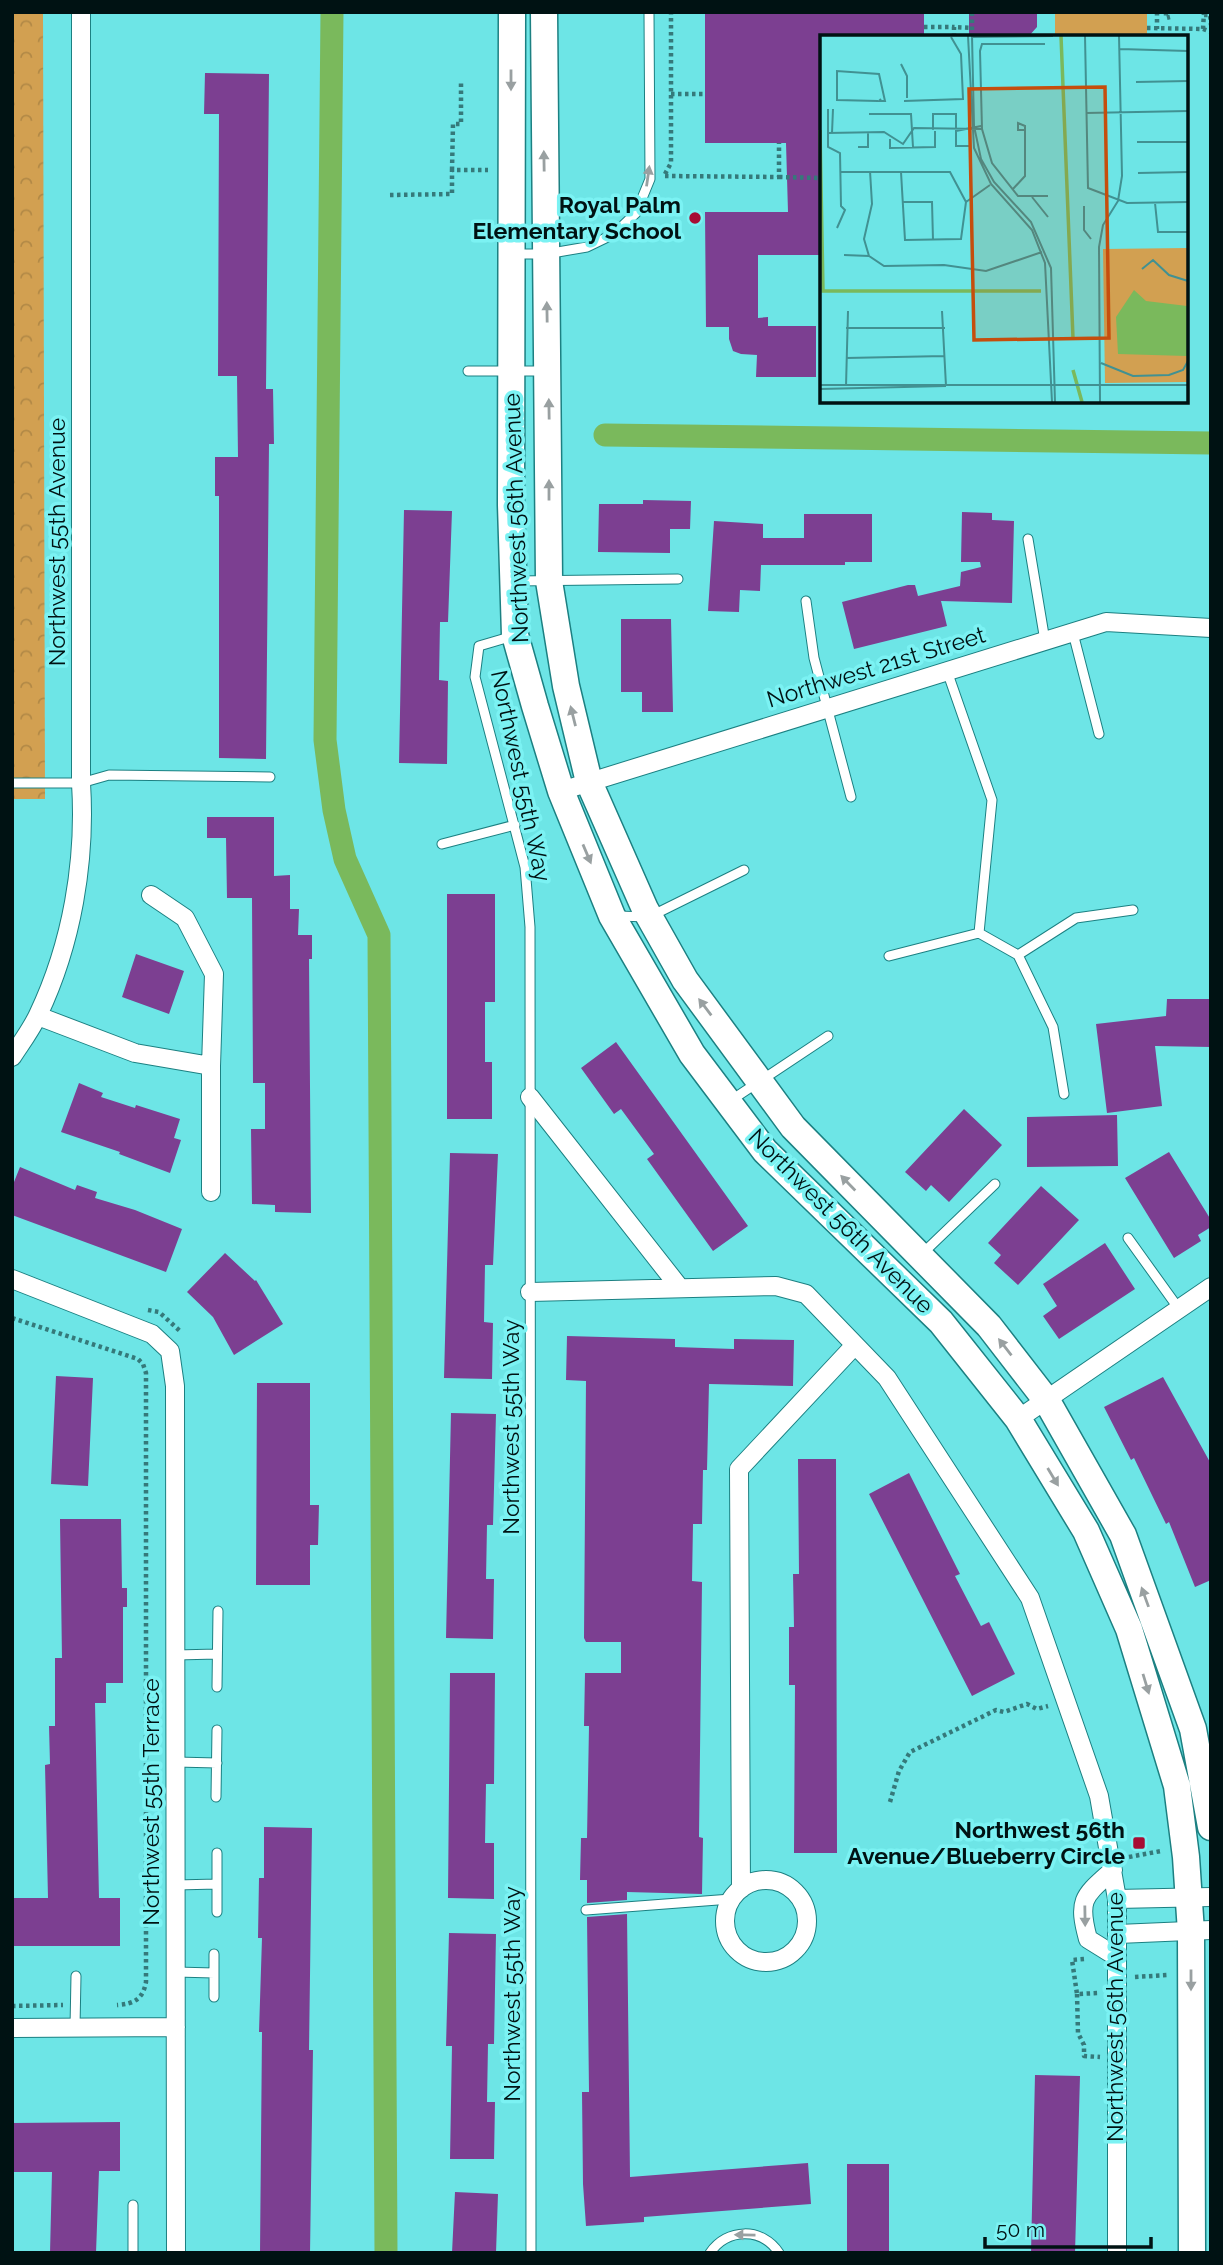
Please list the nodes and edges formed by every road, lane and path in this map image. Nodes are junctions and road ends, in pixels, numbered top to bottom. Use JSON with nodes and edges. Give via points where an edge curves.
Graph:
{"nodes":[{"id":1,"x":81,"y":12,"type":"edge"},
{"id":2,"x":512,"y":12,"type":"edge"},
{"id":3,"x":544,"y":12,"type":"edge"},
{"id":4,"x":649,"y":12,"type":"edge"},
{"id":5,"x":671,"y":12,"type":"edge"},
{"id":6,"x":972,"y":12,"type":"edge"},
{"id":7,"x":1157,"y":12,"type":"edge"},
{"id":8,"x":1204,"y":14,"type":"edge"},
{"id":9,"x":1211,"y":25,"type":"edge"},
{"id":10,"x":924,"y":27,"type":"dead end"},
{"id":11,"x":954,"y":27,"type":"junction"},
{"id":12,"x":972,"y":27,"type":"junction"},
{"id":13,"x":1147,"y":28,"type":"dead end"},
{"id":14,"x":1157,"y":29,"type":"junction"},
{"id":15,"x":1203,"y":29,"type":"junction"},
{"id":16,"x":1211,"y":32,"type":"edge"},
{"id":17,"x":954,"y":35,"type":"edge"},
{"id":18,"x":972,"y":35,"type":"edge"},
{"id":19,"x":461,"y":80,"type":"dead end"},
{"id":20,"x":671,"y":94,"type":"junction"},
{"id":21,"x":705,"y":94,"type":"dead end"},
{"id":22,"x":779,"y":143,"type":"dead end"},
{"id":23,"x":488,"y":157,"type":"dead end"},
{"id":24,"x":452,"y":170,"type":"junction"},
{"id":25,"x":779,"y":177,"type":"junction"},
{"id":26,"x":820,"y":177,"type":"edge"},
{"id":27,"x":390,"y":195,"type":"dead end"},
{"id":28,"x":511,"y":254,"type":"junction"},
{"id":29,"x":546,"y":254,"type":"junction"},
{"id":30,"x":468,"y":371,"type":"dead end"},
{"id":31,"x":511,"y":371,"type":"junction"},
{"id":32,"x":548,"y":371,"type":"junction"},
{"id":33,"x":1028,"y":539,"type":"dead end"},
{"id":34,"x":678,"y":579,"type":"dead end"},
{"id":35,"x":549,"y":581,"type":"junction"},
{"id":36,"x":513,"y":582,"type":"junction"},
{"id":37,"x":806,"y":601,"type":"dead end"},
{"id":38,"x":1211,"y":628,"type":"edge"},
{"id":39,"x":1073,"y":633,"type":"junction"},
{"id":40,"x":515,"y":635,"type":"junction"},
{"id":41,"x":1045,"y":641,"type":"junction"},
{"id":42,"x":947,"y":671,"type":"junction"},
{"id":43,"x":826,"y":708,"type":"junction"},
{"id":44,"x":1099,"y":734,"type":"dead end"},
{"id":45,"x":270,"y":777,"type":"dead end"},
{"id":46,"x":589,"y":782,"type":"junction"},
{"id":47,"x":12,"y":783,"type":"edge"},
{"id":48,"x":82,"y":783,"type":"junction"},
{"id":49,"x":561,"y":791,"type":"junction"},
{"id":50,"x":851,"y":797,"type":"dead end"},
{"id":51,"x":515,"y":825,"type":"junction"},
{"id":52,"x":442,"y":844,"type":"dead end"},
{"id":53,"x":744,"y":870,"type":"dead end"},
{"id":54,"x":151,"y":895,"type":"dead end"},
{"id":55,"x":1133,"y":910,"type":"dead end"},
{"id":56,"x":612,"y":916,"type":"junction"},
{"id":57,"x":649,"y":917,"type":"junction"},
{"id":58,"x":979,"y":933,"type":"junction"},
{"id":59,"x":1018,"y":955,"type":"junction"},
{"id":60,"x":888,"y":956,"type":"dead end"},
{"id":61,"x":38,"y":1016,"type":"junction"},
{"id":62,"x":828,"y":1036,"type":"dead end"},
{"id":63,"x":12,"y":1057,"type":"edge"},
{"id":64,"x":211,"y":1066,"type":"junction"},
{"id":65,"x":760,"y":1082,"type":"junction"},
{"id":66,"x":1064,"y":1094,"type":"dead end"},
{"id":67,"x":530,"y":1097,"type":"junction"},
{"id":68,"x":729,"y":1103,"type":"junction"},
{"id":69,"x":995,"y":1184,"type":"dead end"},
{"id":70,"x":211,"y":1192,"type":"dead end"},
{"id":71,"x":1128,"y":1238,"type":"dead end"},
{"id":72,"x":920,"y":1255,"type":"junction"},
{"id":73,"x":12,"y":1279,"type":"edge"},
{"id":74,"x":1211,"y":1287,"type":"edge"},
{"id":75,"x":680,"y":1288,"type":"junction"},
{"id":76,"x":530,"y":1292,"type":"junction"},
{"id":77,"x":1179,"y":1309,"type":"junction"},
{"id":78,"x":12,"y":1318,"type":"edge"},
{"id":79,"x":855,"y":1345,"type":"junction"},
{"id":80,"x":1047,"y":1401,"type":"junction"},
{"id":81,"x":1018,"y":1419,"type":"junction"},
{"id":82,"x":219,"y":1611,"type":"dead end"},
{"id":83,"x":217,"y":1654,"type":"junction"},
{"id":84,"x":176,"y":1655,"type":"junction"},
{"id":85,"x":216,"y":1687,"type":"dead end"},
{"id":86,"x":217,"y":1730,"type":"dead end"},
{"id":87,"x":176,"y":1762,"type":"junction"},
{"id":88,"x":217,"y":1763,"type":"junction"},
{"id":89,"x":216,"y":1797,"type":"dead end"},
{"id":90,"x":1211,"y":1827,"type":"edge"},
{"id":91,"x":217,"y":1853,"type":"dead end"},
{"id":92,"x":1113,"y":1870,"type":"junction"},
{"id":93,"x":217,"y":1884,"type":"junction"},
{"id":94,"x":176,"y":1885,"type":"junction"},
{"id":95,"x":736,"y":1894,"type":"junction"},
{"id":96,"x":1200,"y":1898,"type":"edge"},
{"id":97,"x":1117,"y":1899,"type":"junction"},
{"id":98,"x":586,"y":1910,"type":"dead end"},
{"id":99,"x":217,"y":1912,"type":"dead end"},
{"id":100,"x":1201,"y":1931,"type":"edge"},
{"id":101,"x":1118,"y":1934,"type":"junction"},
{"id":102,"x":214,"y":1954,"type":"dead end"},
{"id":103,"x":1117,"y":1957,"type":"junction"},
{"id":104,"x":1088,"y":1959,"type":"dead end"},
{"id":105,"x":176,"y":1972,"type":"junction"},
{"id":106,"x":214,"y":1973,"type":"junction"},
{"id":107,"x":76,"y":1976,"type":"dead end"},
{"id":108,"x":1099,"y":1993,"type":"dead end"},
{"id":109,"x":1077,"y":1994,"type":"junction"},
{"id":110,"x":214,"y":1997,"type":"dead end"},
{"id":111,"x":12,"y":2006,"type":"edge"},
{"id":112,"x":75,"y":2006,"type":"junction"},
{"id":113,"x":176,"y":2027,"type":"junction"},
{"id":114,"x":12,"y":2028,"type":"edge"},
{"id":115,"x":75,"y":2028,"type":"junction"},
{"id":116,"x":1117,"y":2057,"type":"junction"},
{"id":117,"x":133,"y":2205,"type":"dead end"},
{"id":118,"x":133,"y":2253,"type":"edge"},
{"id":119,"x":176,"y":2253,"type":"edge"},
{"id":120,"x":531,"y":2253,"type":"edge"},
{"id":121,"x":710,"y":2253,"type":"edge"},
{"id":122,"x":779,"y":2253,"type":"edge"},
{"id":123,"x":1117,"y":2253,"type":"edge"},
{"id":124,"x":1192,"y":2253,"type":"edge"}],
"edges":[{"from":1,"to":48,"type":"street","name":"Northwest 55th Avenue"},
{"from":2,"to":28,"type":"street","name":"Northwest 56th Avenue","one_way":true},
{"from":29,"to":3,"type":"street","name":"Northwest 56th Avenue","one_way":true},
{"from":29,"to":4,"type":"lane","one_way":true,"via":[[587,247],[614,234],[636,213],[650,180]]},
{"from":5,"to":20,"type":"path"},
{"from":6,"to":12,"type":"path"},
{"from":7,"to":14,"type":"path"},
{"from":8,"to":9,"type":"path","via":[[1210,15]]},
{"from":8,"to":15,"type":"path"},
{"from":10,"to":11,"type":"path"},
{"from":11,"to":12,"type":"path"},
{"from":11,"to":17,"type":"path"},
{"from":12,"to":18,"type":"path"},
{"from":13,"to":14,"type":"path"},
{"from":14,"to":15,"type":"path"},
{"from":15,"to":16,"type":"path"},
{"from":19,"to":24,"type":"path","via":[[461,124],[453,124]]},
{"from":20,"to":21,"type":"path"},
{"from":20,"to":25,"type":"path","via":[[671,163],[663,179]]},
{"from":22,"to":25,"type":"path"},
{"from":23,"to":24,"type":"path","via":[[488,170]]},
{"from":24,"to":27,"type":"path","via":[[452,194]]},
{"from":25,"to":26,"type":"path"},
{"from":28,"to":29,"type":"lane"},
{"from":28,"to":31,"type":"street","name":"Northwest 56th Avenue"},
{"from":32,"to":29,"type":"street","name":"Northwest 56th Avenue","one_way":true},
{"from":30,"to":31,"type":"lane"},
{"from":31,"to":32,"type":"lane"},
{"from":31,"to":36,"type":"street","name":"Northwest 56th Avenue"},
{"from":35,"to":32,"type":"street","name":"Northwest 56th Avenue","one_way":true},
{"from":33,"to":41,"type":"lane"},
{"from":34,"to":35,"type":"lane"},
{"from":35,"to":36,"type":"lane"},
{"from":46,"to":35,"type":"street","name":"Northwest 56th Avenue","one_way":true,"via":[[566,686]]},
{"from":36,"to":40,"type":"street","name":"Northwest 56th Avenue"},
{"from":37,"to":43,"type":"lane"},
{"from":38,"to":39,"type":"street","name":"Northwest 21st Street","via":[[1106,622]]},
{"from":39,"to":41,"type":"street","name":"Northwest 21st Street"},
{"from":39,"to":44,"type":"lane"},
{"from":40,"to":49,"type":"street","name":"Northwest 56th Avenue"},
{"from":40,"to":51,"type":"lane","name":"Northwest 55th Way","via":[[479,646],[475,677]]},
{"from":41,"to":42,"type":"street","name":"Northwest 21st Street"},
{"from":42,"to":43,"type":"street","name":"Northwest 21st Street"},
{"from":42,"to":58,"type":"lane","via":[[992,800]]},
{"from":43,"to":46,"type":"street","name":"Northwest 21st Street"},
{"from":43,"to":50,"type":"lane"},
{"from":45,"to":48,"type":"lane","via":[[109,775]]},
{"from":46,"to":49,"type":"street","name":"Northwest 21st Street"},
{"from":46,"to":57,"type":"street","name":"Northwest 56th Avenue"},
{"from":47,"to":48,"type":"lane"},
{"from":48,"to":61,"type":"street","name":"Northwest 55th Avenue","via":[[84,824],[69,936]]},
{"from":49,"to":56,"type":"street","name":"Northwest 56th Avenue","one_way":true},
{"from":51,"to":52,"type":"lane"},
{"from":51,"to":67,"type":"lane","name":"Northwest 55th Way","via":[[526,867],[530,927]]},
{"from":53,"to":57,"type":"lane"},
{"from":54,"to":64,"type":"street","via":[[185,918],[214,974]]},
{"from":55,"to":59,"type":"lane","via":[[1076,918]]},
{"from":56,"to":57,"type":"lane"},
{"from":56,"to":68,"type":"street","name":"Northwest 56th Avenue","via":[[692,1054]]},
{"from":65,"to":57,"type":"street","name":"Northwest 56th Avenue","one_way":true,"via":[[685,980]]},
{"from":58,"to":59,"type":"lane"},
{"from":58,"to":60,"type":"lane"},
{"from":59,"to":66,"type":"lane","via":[[1053,1027]]},
{"from":61,"to":63,"type":"street","name":"Northwest 55th Avenue"},
{"from":61,"to":64,"type":"street","via":[[135,1053]]},
{"from":62,"to":65,"type":"lane"},
{"from":64,"to":70,"type":"street"},
{"from":65,"to":68,"type":"lane"},
{"from":72,"to":65,"type":"street","name":"Northwest 56th Avenue","one_way":true,"via":[[793,1127]]},
{"from":67,"to":75,"type":"street"},
{"from":67,"to":76,"type":"lane","name":"Northwest 55th Way"},
{"from":68,"to":81,"type":"street","name":"Northwest 56th Avenue","via":[[765,1151],[942,1322]]},
{"from":69,"to":72,"type":"lane"},
{"from":71,"to":77,"type":"lane"},
{"from":80,"to":72,"type":"street","name":"Northwest 56th Avenue","one_way":true,"via":[[989,1326]]},
{"from":73,"to":84,"type":"street","name":"Northwest 55th Terrace","via":[[152,1334],[170,1351],[175,1386]]},
{"from":74,"to":77,"type":"street"},
{"from":75,"to":76,"type":"street","name":"Northwest 56th Avenue"},
{"from":75,"to":79,"type":"street","name":"Northwest 56th Avenue","via":[[776,1286],[806,1294]]},
{"from":76,"to":120,"type":"lane","name":"Northwest 55th Way"},
{"from":77,"to":80,"type":"street"},
{"from":78,"to":112,"type":"path","via":[[138,1359],[146,1374],[146,1982],[144,1993],[133,2003]]},
{"from":79,"to":92,"type":"street","name":"Northwest 56th Avenue","via":[[887,1378],[1030,1598],[1099,1796]]},
{"from":79,"to":95,"type":"street","via":[[739,1469]]},
{"from":80,"to":81,"type":"street"},
{"from":90,"to":80,"type":"street","name":"Northwest 56th Avenue","one_way":true,"via":[[1193,1729],[1123,1535]]},
{"from":81,"to":96,"type":"street","name":"Northwest 56th Avenue","one_way":true,"via":[[1086,1531],[1129,1629],[1177,1786]]},
{"from":82,"to":83,"type":"lane"},
{"from":83,"to":84,"type":"lane"},
{"from":83,"to":85,"type":"lane"},
{"from":84,"to":87,"type":"street","name":"Northwest 55th Terrace"},
{"from":86,"to":88,"type":"lane"},
{"from":87,"to":88,"type":"lane"},
{"from":87,"to":94,"type":"street","name":"Northwest 55th Terrace"},
{"from":88,"to":89,"type":"lane"},
{"from":91,"to":93,"type":"lane"},
{"from":92,"to":97,"type":"street","name":"Northwest 56th Avenue"},
{"from":92,"to":103,"type":"street","one_way":true,"via":[[1087,1894],[1082,1916],[1088,1939]]},
{"from":93,"to":94,"type":"lane"},
{"from":93,"to":99,"type":"lane"},
{"from":94,"to":105,"type":"street","name":"Northwest 55th Terrace"},
{"from":95,"to":95,"type":"street","via":[[725,1913],[725,1927],[738,1952],[764,1962],[779,1960],[801,1944],[805,1909],[794,1891],[768,1880],[753,1882]]},
{"from":95,"to":98,"type":"lane"},
{"from":96,"to":97,"type":"street"},
{"from":96,"to":100,"type":"street","name":"Northwest 56th Avenue"},
{"from":97,"to":101,"type":"street","name":"Northwest 56th Avenue"},
{"from":100,"to":101,"type":"street"},
{"from":100,"to":124,"type":"street","name":"Northwest 56th Avenue","one_way":true},
{"from":101,"to":103,"type":"street","name":"Northwest 56th Avenue"},
{"from":102,"to":106,"type":"lane"},
{"from":103,"to":116,"type":"street","name":"Northwest 56th Avenue"},
{"from":104,"to":109,"type":"path","via":[[1072,1960]]},
{"from":105,"to":106,"type":"lane"},
{"from":105,"to":113,"type":"street","name":"Northwest 55th Terrace"},
{"from":106,"to":110,"type":"lane"},
{"from":107,"to":112,"type":"lane"},
{"from":108,"to":109,"type":"path"},
{"from":109,"to":116,"type":"path","via":[[1084,2056]]},
{"from":111,"to":112,"type":"path"},
{"from":112,"to":115,"type":"lane"},
{"from":113,"to":115,"type":"street"},
{"from":113,"to":119,"type":"street","name":"Northwest 55th Terrace"},
{"from":114,"to":115,"type":"street"},
{"from":116,"to":123,"type":"street","name":"Northwest 56th Avenue"},
{"from":117,"to":118,"type":"lane"},
{"from":122,"to":121,"type":"lane","one_way":true,"via":[[764,2238],[750,2234],[722,2240]]}]}
